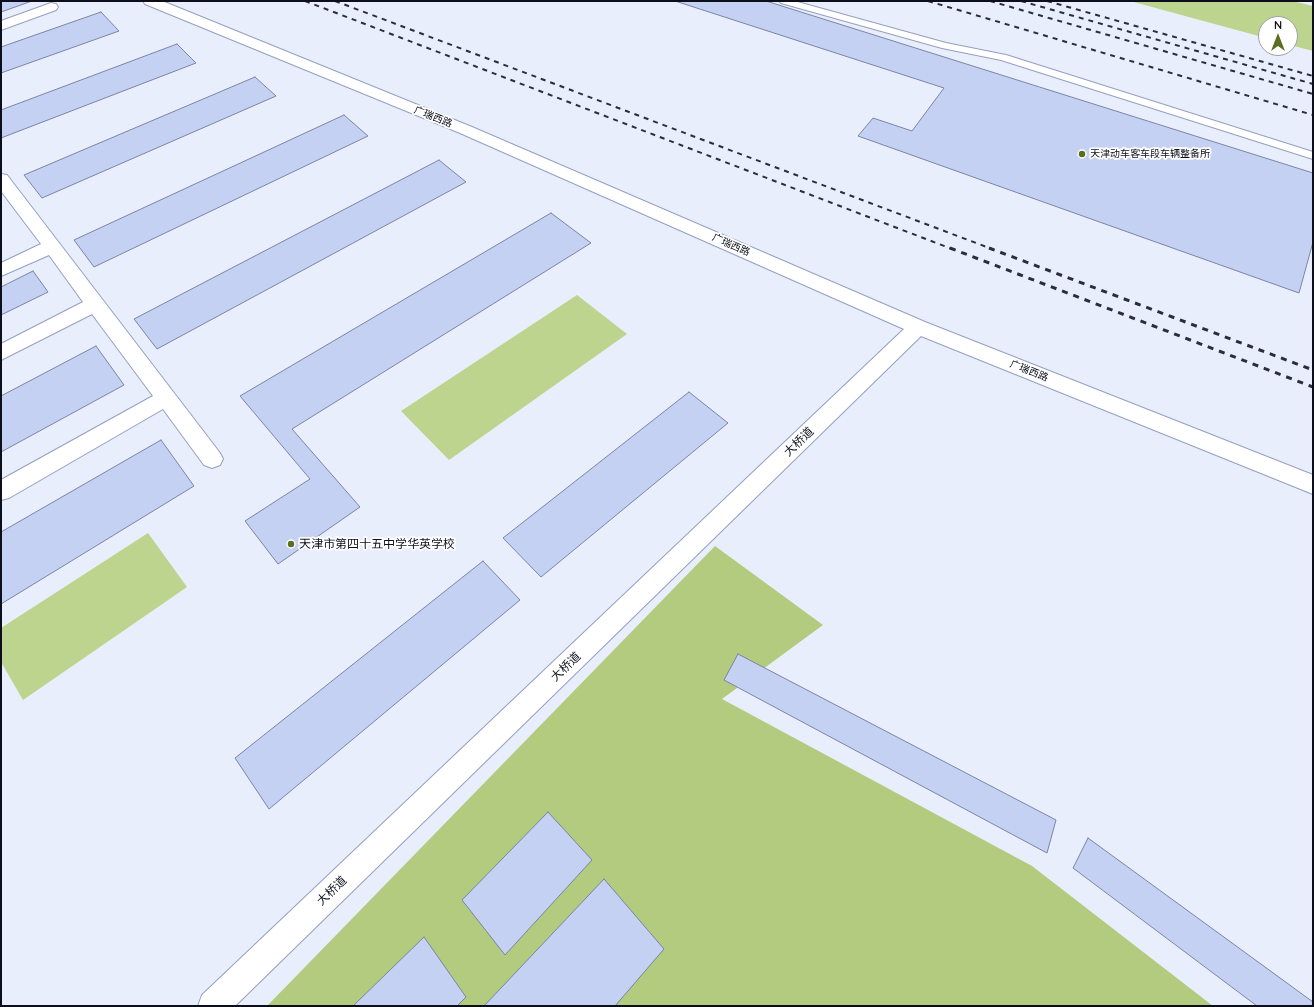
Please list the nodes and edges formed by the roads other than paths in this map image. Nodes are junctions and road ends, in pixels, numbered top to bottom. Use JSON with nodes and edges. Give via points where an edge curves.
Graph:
{"nodes":[{"id":1,"x":150,"y":1,"type":"edge"},
{"id":2,"x":784,"y":1,"type":"edge"},
{"id":3,"x":50,"y":7,"type":"dead end"},
{"id":4,"x":1,"y":26,"type":"edge"},
{"id":5,"x":1313,"y":156,"type":"edge"},
{"id":6,"x":1,"y":179,"type":"edge"},
{"id":7,"x":52,"y":246,"type":"junction"},
{"id":8,"x":1,"y":270,"type":"edge"},
{"id":9,"x":95,"y":304,"type":"junction"},
{"id":10,"x":918,"y":327,"type":"junction"},
{"id":11,"x":1,"y":353,"type":"edge"},
{"id":12,"x":166,"y":398,"type":"junction"},
{"id":13,"x":212,"y":459,"type":"dead end"},
{"id":14,"x":1313,"y":485,"type":"edge"},
{"id":15,"x":1,"y":492,"type":"edge"},
{"id":16,"x":213,"y":1006,"type":"edge"}],
"edges":[{"from":1,"to":10,"type":"street","name":"广瑞西路","via":[[466,130]]},
{"from":2,"to":5,"type":"lane","via":[[944,46],[1003,57]]},
{"from":3,"to":4,"type":"street"},
{"from":6,"to":7,"type":"street"},
{"from":7,"to":8,"type":"street"},
{"from":7,"to":9,"type":"street"},
{"from":9,"to":11,"type":"street"},
{"from":9,"to":12,"type":"street"},
{"from":10,"to":14,"type":"street","name":"广瑞西路"},
{"from":10,"to":16,"type":"street","name":"大桥道"},
{"from":12,"to":13,"type":"street"},
{"from":12,"to":15,"type":"street"}]}
